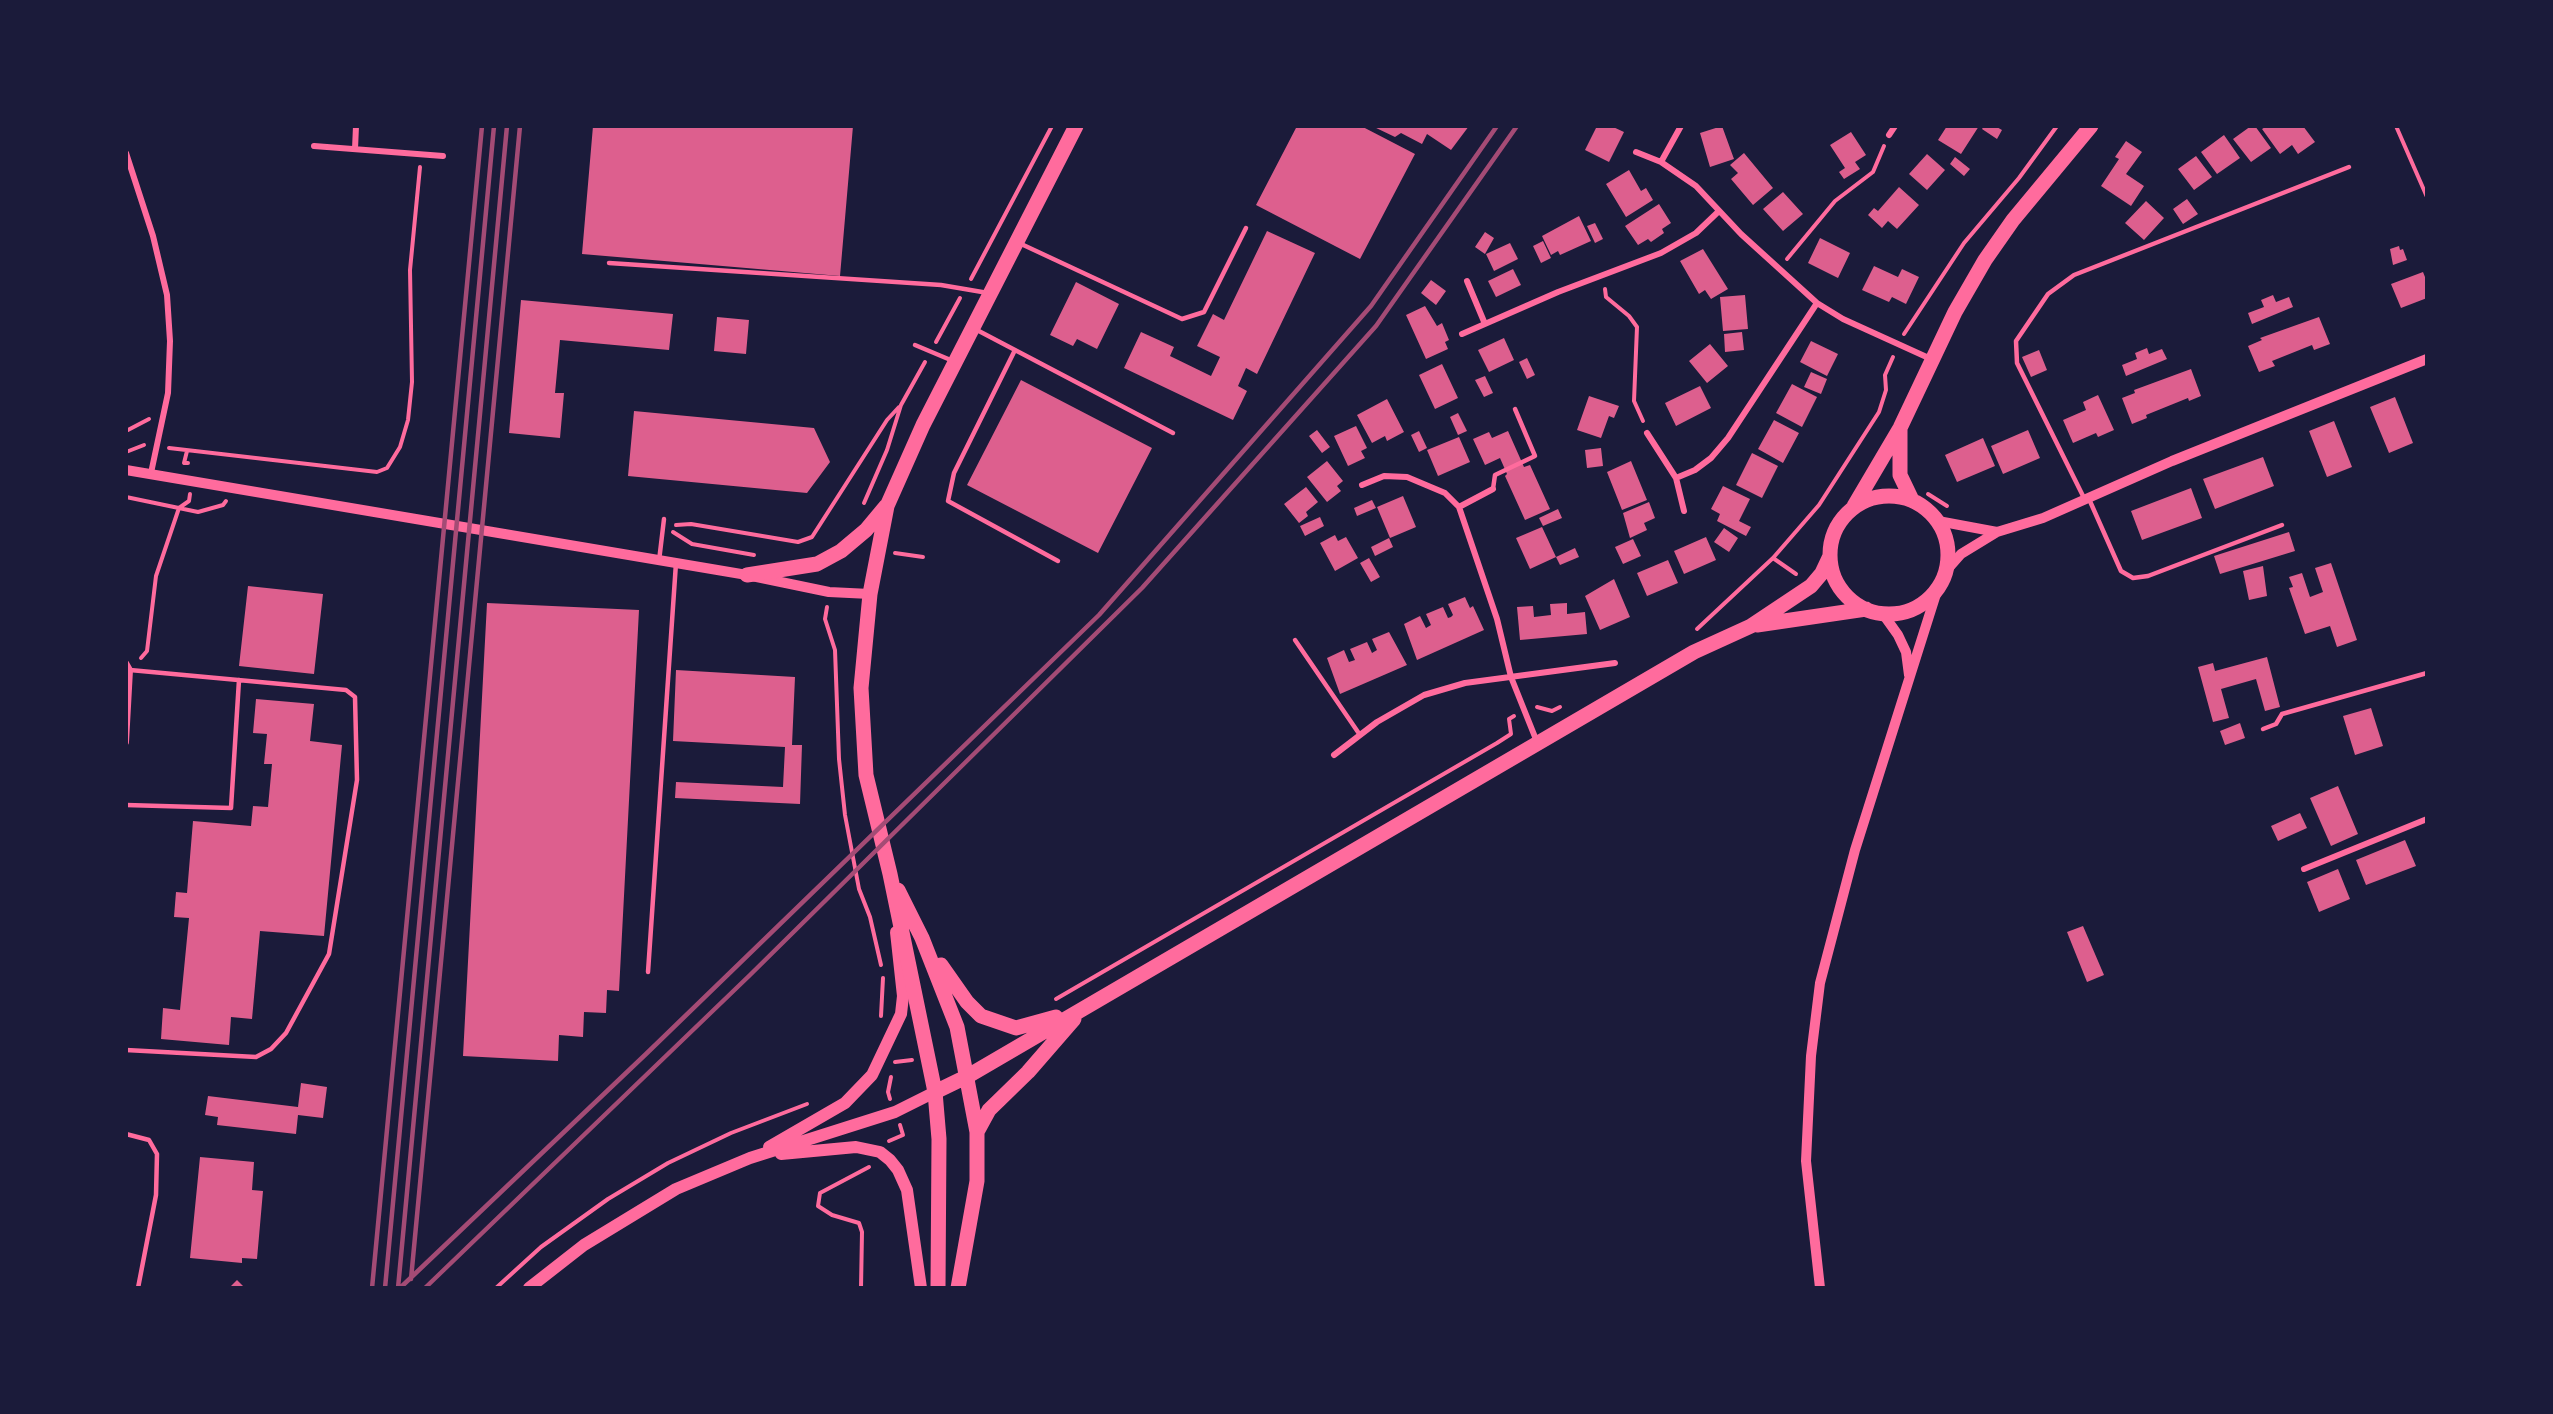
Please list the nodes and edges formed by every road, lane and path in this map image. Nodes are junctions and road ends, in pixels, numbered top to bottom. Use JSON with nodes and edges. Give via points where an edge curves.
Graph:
{"nodes":[{"id":1,"x":356,"y":126,"type":"edge"},
{"id":2,"x":1052,"y":126,"type":"edge"},
{"id":3,"x":1076,"y":126,"type":"edge"},
{"id":4,"x":1681,"y":126,"type":"edge"},
{"id":5,"x":1895,"y":126,"type":"edge"},
{"id":6,"x":2057,"y":126,"type":"edge"},
{"id":7,"x":2091,"y":126,"type":"edge"},
{"id":8,"x":2396,"y":126,"type":"edge"},
{"id":9,"x":1889,"y":135,"type":"joint"},
{"id":10,"x":314,"y":146,"type":"dead end"},
{"id":11,"x":355,"y":149,"type":"junction"},
{"id":12,"x":1636,"y":152,"type":"dead end"},
{"id":13,"x":126,"y":153,"type":"edge"},
{"id":14,"x":422,"y":154,"type":"junction"},
{"id":15,"x":443,"y":156,"type":"dead end"},
{"id":16,"x":1661,"y":162,"type":"junction"},
{"id":17,"x":2349,"y":167,"type":"dead end"},
{"id":18,"x":2427,"y":197,"type":"edge"},
{"id":19,"x":1719,"y":211,"type":"junction"},
{"id":20,"x":1246,"y":228,"type":"dead end"},
{"id":21,"x":1017,"y":242,"type":"junction"},
{"id":22,"x":609,"y":262,"type":"dead end"},
{"id":23,"x":1778,"y":268,"type":"junction"},
{"id":24,"x":1602,"y":276,"type":"junction"},
{"id":25,"x":1467,"y":281,"type":"dead end"},
{"id":26,"x":964,"y":290,"type":"junction"},
{"id":27,"x":990,"y":294,"type":"junction"},
{"id":28,"x":1817,"y":303,"type":"junction"},
{"id":29,"x":1485,"y":324,"type":"junction"},
{"id":30,"x":973,"y":328,"type":"junction"},
{"id":31,"x":1462,"y":334,"type":"dead end"},
{"id":32,"x":1899,"y":344,"type":"junction"},
{"id":33,"x":915,"y":345,"type":"dead end"},
{"id":34,"x":1015,"y":350,"type":"junction"},
{"id":35,"x":931,"y":352,"type":"junction"},
{"id":36,"x":1932,"y":359,"type":"junction"},
{"id":37,"x":2427,"y":359,"type":"edge"},
{"id":38,"x":956,"y":362,"type":"junction"},
{"id":39,"x":901,"y":405,"type":"junction"},
{"id":40,"x":1515,"y":409,"type":"dead end"},
{"id":41,"x":162,"y":420,"type":"junction"},
{"id":42,"x":1900,"y":428,"type":"junction"},
{"id":43,"x":126,"y":431,"type":"edge"},
{"id":44,"x":1647,"y":433,"type":"joint"},
{"id":45,"x":1173,"y":434,"type":"dead end"},
{"id":46,"x":157,"y":446,"type":"junction"},
{"id":47,"x":126,"y":452,"type":"edge"},
{"id":48,"x":1850,"y":459,"type":"junction"},
{"id":49,"x":126,"y":470,"type":"edge"},
{"id":50,"x":1872,"y":472,"type":"junction"},
{"id":51,"x":151,"y":473,"type":"junction"},
{"id":52,"x":1676,"y":478,"type":"junction"},
{"id":53,"x":192,"y":481,"type":"junction"},
{"id":54,"x":1362,"y":484,"type":"dead end"},
{"id":55,"x":236,"y":489,"type":"junction"},
{"id":56,"x":1493,"y":489,"type":"joint"},
{"id":57,"x":1917,"y":495,"type":"junction"},
{"id":58,"x":126,"y":497,"type":"edge"},
{"id":59,"x":2087,"y":500,"type":"junction"},
{"id":60,"x":886,"y":506,"type":"junction"},
{"id":61,"x":1854,"y":506,"type":"junction"},
{"id":62,"x":1459,"y":507,"type":"junction"},
{"id":63,"x":179,"y":508,"type":"junction"},
{"id":64,"x":861,"y":508,"type":"dead end"},
{"id":65,"x":1684,"y":511,"type":"dead end"},
{"id":66,"x":1938,"y":521,"type":"junction"},
{"id":67,"x":664,"y":522,"type":"junction"},
{"id":68,"x":1968,"y":525,"type":"junction"},
{"id":69,"x":2282,"y":525,"type":"dead end"},
{"id":70,"x":1997,"y":532,"type":"junction"},
{"id":71,"x":764,"y":556,"type":"dead end"},
{"id":72,"x":1830,"y":556,"type":"junction"},
{"id":73,"x":1773,"y":558,"type":"junction"},
{"id":74,"x":659,"y":561,"type":"junction"},
{"id":75,"x":1058,"y":561,"type":"dead end"},
{"id":76,"x":676,"y":563,"type":"junction"},
{"id":77,"x":1946,"y":571,"type":"junction"},
{"id":78,"x":747,"y":575,"type":"junction"},
{"id":79,"x":1811,"y":585,"type":"junction"},
{"id":80,"x":870,"y":594,"type":"junction"},
{"id":81,"x":1936,"y":594,"type":"junction"},
{"id":82,"x":1866,"y":609,"type":"junction"},
{"id":83,"x":1883,"y":614,"type":"junction"},
{"id":84,"x":825,"y":619,"type":"dead end"},
{"id":85,"x":1751,"y":626,"type":"junction"},
{"id":86,"x":1692,"y":633,"type":"dead end"},
{"id":87,"x":1295,"y":640,"type":"dead end"},
{"id":88,"x":126,"y":663,"type":"edge"},
{"id":89,"x":1615,"y":663,"type":"dead end"},
{"id":90,"x":130,"y":670,"type":"junction"},
{"id":91,"x":2427,"y":673,"type":"edge"},
{"id":92,"x":1510,"y":676,"type":"junction"},
{"id":93,"x":1910,"y":678,"type":"junction"},
{"id":94,"x":239,"y":680,"type":"junction"},
{"id":95,"x":1570,"y":701,"type":"dead end"},
{"id":96,"x":1523,"y":711,"type":"junction"},
{"id":97,"x":2263,"y":729,"type":"dead end"},
{"id":98,"x":1360,"y":735,"type":"junction"},
{"id":99,"x":126,"y":742,"type":"edge"},
{"id":100,"x":1539,"y":745,"type":"junction"},
{"id":101,"x":1334,"y":755,"type":"dead end"},
{"id":102,"x":126,"y":805,"type":"edge"},
{"id":103,"x":2427,"y":819,"type":"edge"},
{"id":104,"x":2304,"y":869,"type":"dead end"},
{"id":105,"x":890,"y":874,"type":"junction"},
{"id":106,"x":922,"y":938,"type":"junction"},
{"id":107,"x":648,"y":972,"type":"dead end"},
{"id":108,"x":1051,"y":1002,"type":"dead end"},
{"id":109,"x":1084,"y":1008,"type":"junction"},
{"id":110,"x":880,"y":1021,"type":"dead end"},
{"id":111,"x":126,"y":1050,"type":"edge"},
{"id":112,"x":968,"y":1076,"type":"junction"},
{"id":113,"x":935,"y":1092,"type":"junction"},
{"id":114,"x":816,"y":1099,"type":"dead end"},
{"id":115,"x":977,"y":1132,"type":"junction"},
{"id":116,"x":126,"y":1134,"type":"edge"},
{"id":117,"x":750,"y":1158,"type":"junction"},
{"id":118,"x":872,"y":1165,"type":"dead end"},
{"id":119,"x":138,"y":1288,"type":"edge"},
{"id":120,"x":496,"y":1288,"type":"edge"},
{"id":121,"x":529,"y":1288,"type":"edge"},
{"id":122,"x":861,"y":1288,"type":"edge"},
{"id":123,"x":921,"y":1288,"type":"edge"},
{"id":124,"x":938,"y":1288,"type":"edge"},
{"id":125,"x":958,"y":1288,"type":"edge"},
{"id":126,"x":1820,"y":1288,"type":"edge"}],
"edges":[{"from":1,"to":11,"type":"street"},
{"from":2,"to":26,"type":"path"},
{"from":3,"to":21,"type":"main road"},
{"from":4,"to":16,"type":"street"},
{"from":5,"to":9,"type":"street"},
{"from":6,"to":32,"type":"path","via":[[1964,243],[1914,315]]},
{"from":7,"to":36,"type":"main road","via":[[1998,240],[1969,285]]},
{"from":8,"to":18,"type":"path"},
{"from":9,"to":23,"type":"path","via":[[1873,172],[1835,201]]},
{"from":10,"to":11,"type":"street"},
{"from":11,"to":14,"type":"street"},
{"from":12,"to":16,"type":"street"},
{"from":13,"to":41,"type":"street","via":[[167,295],[168,393]]},
{"from":14,"to":15,"type":"street"},
{"from":14,"to":46,"type":"path","via":[[410,270],[408,420],[400,447],[387,468],[377,472]]},
{"from":16,"to":19,"type":"street","via":[[1696,186]]},
{"from":17,"to":59,"type":"lane","via":[[2074,275],[2048,294],[2016,341],[2017,363]]},
{"from":19,"to":23,"type":"street"},
{"from":19,"to":24,"type":"street","via":[[1696,233]]},
{"from":20,"to":21,"type":"lane","via":[[1204,312],[1182,319]]},
{"from":21,"to":27,"type":"main road"},
{"from":22,"to":26,"type":"lane","via":[[941,285]]},
{"from":23,"to":28,"type":"street"},
{"from":24,"to":29,"type":"street"},
{"from":24,"to":44,"type":"path","via":[[1606,297],[1637,327],[1634,401]]},
{"from":25,"to":29,"type":"street"},
{"from":26,"to":27,"type":"lane"},
{"from":26,"to":35,"type":"path"},
{"from":27,"to":30,"type":"main road"},
{"from":28,"to":32,"type":"street"},
{"from":28,"to":52,"type":"street","via":[[1728,438],[1711,458]]},
{"from":29,"to":31,"type":"street"},
{"from":30,"to":34,"type":"lane"},
{"from":30,"to":38,"type":"main road"},
{"from":32,"to":36,"type":"street"},
{"from":32,"to":48,"type":"path","via":[[1885,375],[1886,390],[1879,412]]},
{"from":33,"to":35,"type":"lane"},
{"from":34,"to":45,"type":"lane"},
{"from":34,"to":75,"type":"lane","via":[[954,473],[948,501]]},
{"from":35,"to":38,"type":"lane"},
{"from":35,"to":39,"type":"path"},
{"from":36,"to":42,"type":"main road"},
{"from":37,"to":59,"type":"street","via":[[2172,461]]},
{"from":38,"to":60,"type":"main road"},
{"from":39,"to":64,"type":"path"},
{"from":39,"to":67,"type":"path","via":[[887,420],[812,537],[798,542]]},
{"from":40,"to":56,"type":"lane","via":[[1535,456],[1495,474]]},
{"from":41,"to":43,"type":"path","via":[[147,419]]},
{"from":41,"to":46,"type":"street"},
{"from":42,"to":50,"type":"main road"},
{"from":42,"to":57,"type":"main road","via":[[1900,474]]},
{"from":44,"to":52,"type":"street"},
{"from":46,"to":47,"type":"path","via":[[139,444]]},
{"from":46,"to":51,"type":"street"},
{"from":48,"to":50,"type":"path"},
{"from":48,"to":73,"type":"path","via":[[1819,505]]},
{"from":49,"to":51,"type":"street"},
{"from":50,"to":61,"type":"main road"},
{"from":51,"to":53,"type":"street"},
{"from":52,"to":65,"type":"street"},
{"from":53,"to":55,"type":"street"},
{"from":53,"to":63,"type":"path","via":[[189,501]]},
{"from":54,"to":62,"type":"street","via":[[1384,476],[1407,477],[1445,493]]},
{"from":55,"to":63,"type":"path","via":[[223,505],[198,512]]},
{"from":55,"to":74,"type":"street"},
{"from":56,"to":62,"type":"street"},
{"from":57,"to":61,"type":"main road","via":[[1876,497]]},
{"from":57,"to":66,"type":"main road"},
{"from":57,"to":68,"type":"path","via":[[1931,497],[1969,516]]},
{"from":58,"to":63,"type":"path"},
{"from":59,"to":69,"type":"lane","via":[[2121,570],[2133,578],[2148,576]]},
{"from":59,"to":70,"type":"street"},
{"from":60,"to":78,"type":"main road","via":[[842,551],[817,564]]},
{"from":60,"to":80,"type":"main road"},
{"from":61,"to":72,"type":"main road","via":[[1839,523]]},
{"from":62,"to":92,"type":"street","via":[[1497,619]]},
{"from":63,"to":90,"type":"path","via":[[156,576],[147,651]]},
{"from":66,"to":68,"type":"street"},
{"from":66,"to":77,"type":"main road","via":[[1947,545]]},
{"from":67,"to":71,"type":"path","via":[[692,544]]},
{"from":67,"to":74,"type":"lane"},
{"from":68,"to":70,"type":"street"},
{"from":70,"to":77,"type":"street","via":[[1961,554]]},
{"from":72,"to":79,"type":"main road"},
{"from":72,"to":82,"type":"main road","via":[[1840,590]]},
{"from":73,"to":79,"type":"path"},
{"from":73,"to":86,"type":"path"},
{"from":74,"to":76,"type":"street"},
{"from":76,"to":78,"type":"street"},
{"from":76,"to":107,"type":"lane"},
{"from":77,"to":81,"type":"main road"},
{"from":78,"to":80,"type":"street","via":[[829,592]]},
{"from":79,"to":85,"type":"main road"},
{"from":80,"to":105,"type":"main road","via":[[861,688],[866,775]]},
{"from":81,"to":83,"type":"main road","via":[[1913,610]]},
{"from":81,"to":93,"type":"street"},
{"from":82,"to":83,"type":"main road"},
{"from":82,"to":85,"type":"main road"},
{"from":83,"to":93,"type":"street","via":[[1906,652]]},
{"from":84,"to":110,"type":"path","via":[[835,650],[843,793],[859,889],[882,969]]},
{"from":85,"to":100,"type":"main road","via":[[1694,652]]},
{"from":87,"to":98,"type":"lane"},
{"from":88,"to":90,"type":"street"},
{"from":89,"to":92,"type":"street"},
{"from":90,"to":94,"type":"lane"},
{"from":90,"to":99,"type":"street"},
{"from":91,"to":97,"type":"lane","via":[[2282,714],[2276,724]]},
{"from":92,"to":96,"type":"street"},
{"from":92,"to":98,"type":"street","via":[[1424,695]]},
{"from":93,"to":126,"type":"street","via":[[1849,870],[1816,1006],[1806,1161]]},
{"from":94,"to":102,"type":"lane","via":[[231,807]]},
{"from":94,"to":111,"type":"lane","via":[[346,690],[355,696],[357,780],[329,954],[286,1033],[271,1050],[256,1057]]},
{"from":95,"to":96,"type":"path","via":[[1552,711],[1539,706]]},
{"from":96,"to":100,"type":"street"},
{"from":96,"to":108,"type":"path","via":[[1509,719],[1511,734],[1497,743]]},
{"from":98,"to":101,"type":"street"},
{"from":100,"to":109,"type":"main road"},
{"from":103,"to":104,"type":"street"},
{"from":105,"to":106,"type":"main road"},
{"from":105,"to":113,"type":"main road"},
{"from":105,"to":117,"type":"main road","via":[[903,996],[901,1014],[878,1066],[864,1086],[844,1103]]},
{"from":106,"to":109,"type":"main road","via":[[981,1016],[1016,1028]]},
{"from":106,"to":112,"type":"main road","via":[[957,1027]]},
{"from":109,"to":112,"type":"main road"},
{"from":109,"to":115,"type":"main road","via":[[989,1110]]},
{"from":112,"to":113,"type":"main road"},
{"from":112,"to":115,"type":"main road"},
{"from":113,"to":117,"type":"main road","via":[[879,1117]]},
{"from":113,"to":124,"type":"main road","via":[[939,1139]]},
{"from":114,"to":120,"type":"path","via":[[668,1163],[560,1233]]},
{"from":115,"to":125,"type":"main road","via":[[977,1181]]},
{"from":116,"to":119,"type":"lane","via":[[149,1140],[157,1154],[156,1195]]},
{"from":117,"to":121,"type":"main road","via":[[664,1196],[584,1245]]},
{"from":117,"to":123,"type":"main road","via":[[844,1147],[880,1152],[898,1170],[907,1190]]},
{"from":118,"to":122,"type":"path","via":[[820,1193],[818,1206],[859,1223]]}]}
